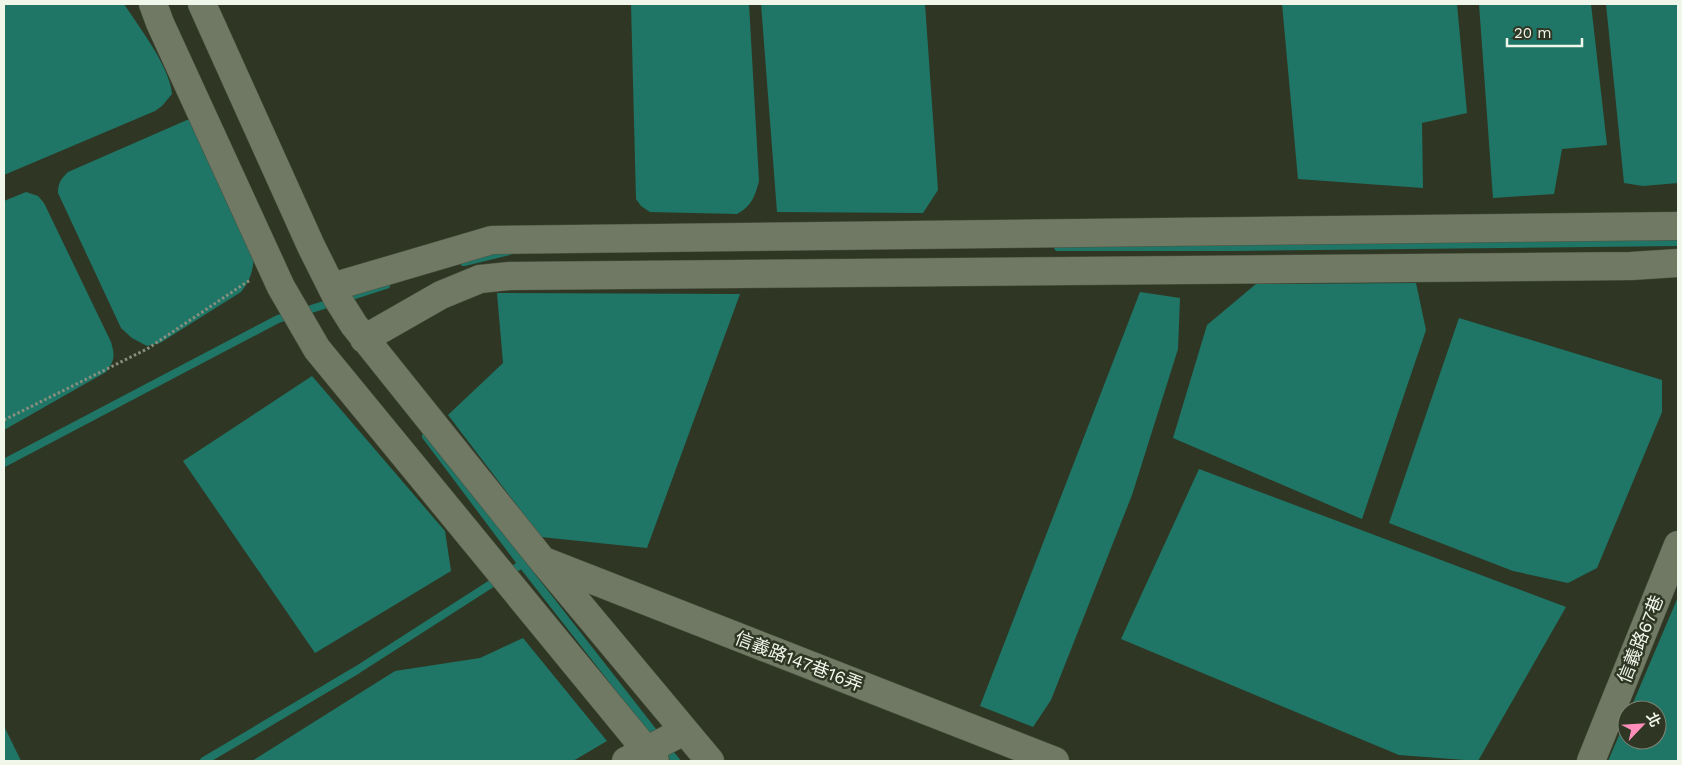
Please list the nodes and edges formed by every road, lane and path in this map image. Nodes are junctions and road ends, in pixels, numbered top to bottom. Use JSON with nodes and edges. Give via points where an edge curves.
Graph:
{"nodes":[{"id":1,"x":153,"y":4,"type":"edge"},
{"id":2,"x":202,"y":4,"type":"edge"},
{"id":3,"x":1678,"y":226,"type":"edge"},
{"id":4,"x":1678,"y":263,"type":"edge"},
{"id":5,"x":276,"y":276,"type":"junction"},
{"id":6,"x":334,"y":292,"type":"junction"},
{"id":7,"x":359,"y":332,"type":"junction"},
{"id":8,"x":4,"y":420,"type":"edge"},
{"id":9,"x":1678,"y":545,"type":"edge"},
{"id":10,"x":543,"y":561,"type":"junction"},
{"id":11,"x":657,"y":748,"type":"edge"},
{"id":12,"x":710,"y":761,"type":"edge"},
{"id":13,"x":1055,"y":761,"type":"edge"},
{"id":14,"x":1591,"y":761,"type":"edge"}],
"edges":[{"from":1,"to":5,"type":"street"},
{"from":2,"to":6,"type":"street"},
{"from":3,"to":6,"type":"street","via":[[492,240]]},
{"from":4,"to":7,"type":"street","via":[[510,276],[480,279]]},
{"from":5,"to":8,"type":"path","via":[[147,349]]},
{"from":5,"to":11,"type":"street","via":[[317,350]]},
{"from":6,"to":7,"type":"street"},
{"from":7,"to":10,"type":"street"},
{"from":9,"to":14,"type":"street","name":"信義路67巷"},
{"from":10,"to":11,"type":"street"},
{"from":10,"to":13,"type":"street","name":"信義路147巷16弄"},
{"from":11,"to":12,"type":"street"}]}
